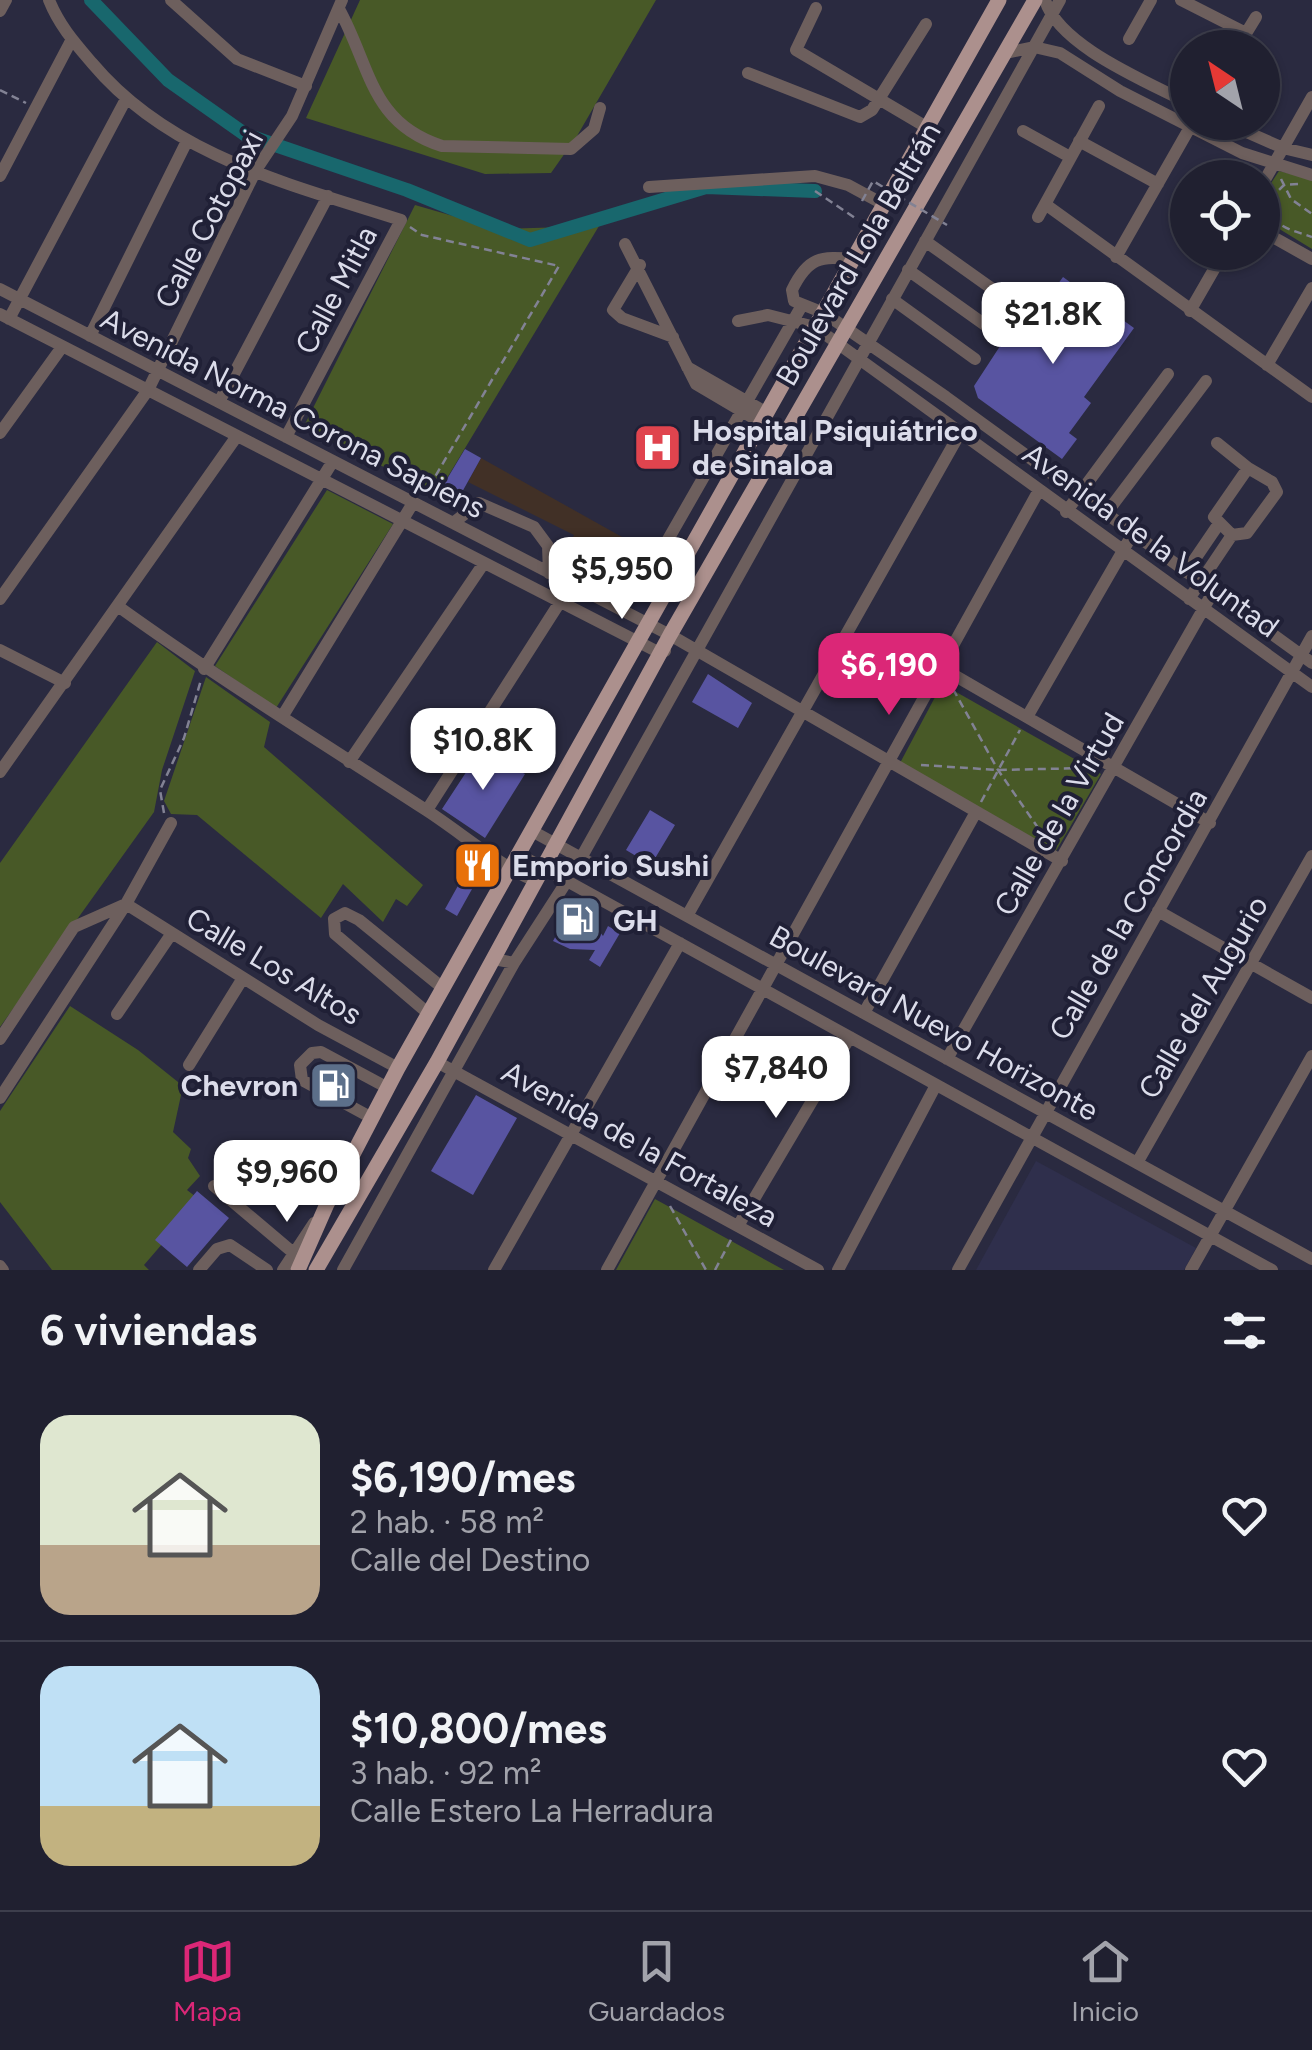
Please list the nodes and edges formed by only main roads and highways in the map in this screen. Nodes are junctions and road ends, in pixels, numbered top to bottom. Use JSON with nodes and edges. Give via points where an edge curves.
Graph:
{"nodes":[{"id":1,"x":999,"y":0,"type":"edge"},
{"id":2,"x":1036,"y":0,"type":"edge"},
{"id":3,"x":303,"y":1263,"type":"edge"}],
"edges":[{"from":1,"to":3,"type":"main road","name":"Boulevard Lola Beltrán","via":[[398,1068]]},
{"from":2,"to":3,"type":"main road","name":"Boulevard Lola Beltrán","via":[[838,344],[682,644],[660,653],[349,1217]]}]}
